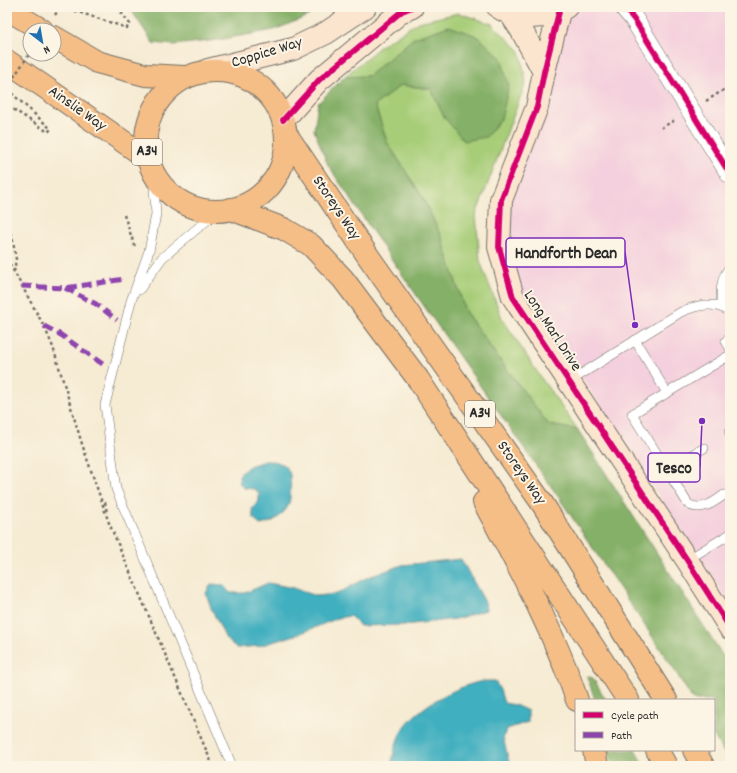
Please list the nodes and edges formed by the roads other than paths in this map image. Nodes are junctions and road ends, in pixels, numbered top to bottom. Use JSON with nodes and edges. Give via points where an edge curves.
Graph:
{"nodes":[{"id":1,"x":365,"y":7,"type":"edge"},
{"id":2,"x":412,"y":7,"type":"edge"},
{"id":3,"x":624,"y":7,"type":"edge"},
{"id":4,"x":7,"y":9,"type":"edge"},
{"id":5,"x":563,"y":9,"type":"edge"},
{"id":6,"x":504,"y":10,"type":"edge"},
{"id":7,"x":29,"y":22,"type":"edge"},
{"id":8,"x":62,"y":42,"type":"edge"},
{"id":9,"x":7,"y":61,"type":"edge"},
{"id":10,"x":208,"y":70,"type":"junction"},
{"id":11,"x":544,"y":72,"type":"junction"},
{"id":12,"x":185,"y":77,"type":"junction"},
{"id":13,"x":284,"y":127,"type":"junction"},
{"id":14,"x":150,"y":166,"type":"junction"},
{"id":15,"x":730,"y":174,"type":"edge"},
{"id":16,"x":225,"y":210,"type":"junction"},
{"id":17,"x":730,"y":267,"type":"edge"},
{"id":18,"x":131,"y":301,"type":"junction"},
{"id":19,"x":721,"y":306,"type":"junction"},
{"id":20,"x":730,"y":313,"type":"edge"},
{"id":21,"x":730,"y":338,"type":"edge"},
{"id":22,"x":634,"y":340,"type":"junction"},
{"id":23,"x":730,"y":348,"type":"edge"},
{"id":24,"x":730,"y":355,"type":"edge"},
{"id":25,"x":418,"y":379,"type":"junction"},
{"id":26,"x":570,"y":381,"type":"junction"},
{"id":27,"x":667,"y":394,"type":"junction"},
{"id":28,"x":704,"y":448,"type":"dead end"},
{"id":29,"x":667,"y":470,"type":"junction"},
{"id":30,"x":724,"y":495,"type":"dead end"},
{"id":31,"x":730,"y":534,"type":"edge"},
{"id":32,"x":687,"y":560,"type":"junction"},
{"id":33,"x":730,"y":628,"type":"edge"},
{"id":34,"x":577,"y":699,"type":"edge"},
{"id":35,"x":627,"y":699,"type":"edge"},
{"id":36,"x":665,"y":699,"type":"edge"},
{"id":37,"x":594,"y":751,"type":"edge"},
{"id":38,"x":658,"y":751,"type":"edge"},
{"id":39,"x":695,"y":751,"type":"edge"},
{"id":40,"x":232,"y":766,"type":"edge"},
{"id":41,"x":597,"y":766,"type":"edge"},
{"id":42,"x":666,"y":766,"type":"edge"},
{"id":43,"x":703,"y":766,"type":"edge"}],
"edges":[{"from":1,"to":10,"type":"street","name":"Coppice Way","via":[[326,33],[293,49]]},
{"from":2,"to":13,"type":"street","via":[[402,11],[319,80]]},
{"from":3,"to":15,"type":"street","via":[[634,19]]},
{"from":4,"to":7,"type":"highway"},
{"from":5,"to":6,"type":"street","via":[[543,17],[525,17]]},
{"from":5,"to":11,"type":"street","name":"Long Marl Drive"},
{"from":6,"to":11,"type":"street","via":[[522,31]]},
{"from":8,"to":12,"type":"highway","number":"A34","via":[[97,62],[145,75]]},
{"from":9,"to":14,"type":"highway","name":"Ainslie Way","number":"A34"},
{"from":10,"to":12,"type":"highway","number":"A34"},
{"from":10,"to":13,"type":"highway","number":"A34","via":[[233,72],[255,82],[272,98]]},
{"from":11,"to":26,"type":"street","name":"Long Marl Drive","via":[[537,107],[501,200],[499,247],[513,297]]},
{"from":12,"to":14,"type":"highway","number":"A34","via":[[160,97],[146,126]]},
{"from":13,"to":16,"type":"highway","via":[[284,159],[273,182],[254,200]]},
{"from":13,"to":36,"type":"highway","name":"Storeys Way","number":"A34","via":[[373,263],[542,503]]},
{"from":14,"to":16,"type":"highway","number":"A34","via":[[170,194],[192,208]]},
{"from":14,"to":18,"type":"lane","via":[[156,214],[149,251]]},
{"from":16,"to":18,"type":"lane","via":[[162,258]]},
{"from":16,"to":25,"type":"highway","name":"Storeys Way","number":"A34","via":[[284,229],[311,245],[343,279]]},
{"from":17,"to":19,"type":"lane","via":[[724,273]]},
{"from":18,"to":40,"type":"lane","via":[[105,405],[116,489]]},
{"from":19,"to":20,"type":"lane"},
{"from":19,"to":22,"type":"lane","via":[[692,307]]},
{"from":21,"to":23,"type":"lane","via":[[726,341]]},
{"from":22,"to":26,"type":"lane"},
{"from":22,"to":27,"type":"lane"},
{"from":24,"to":27,"type":"lane"},
{"from":25,"to":34,"type":"highway","via":[[520,569],[568,672]]},
{"from":25,"to":35,"type":"highway","name":"Storeys Way","number":"A34"},
{"from":26,"to":32,"type":"street","name":"Long Marl Drive"},
{"from":27,"to":29,"type":"lane","via":[[632,414]]},
{"from":28,"to":29,"type":"lane"},
{"from":29,"to":30,"type":"lane","via":[[692,507],[706,506]]},
{"from":31,"to":32,"type":"lane"},
{"from":32,"to":33,"type":"street","name":"Long Marl Drive"},
{"from":37,"to":41,"type":"highway"},
{"from":38,"to":42,"type":"highway"},
{"from":39,"to":43,"type":"highway"}]}
